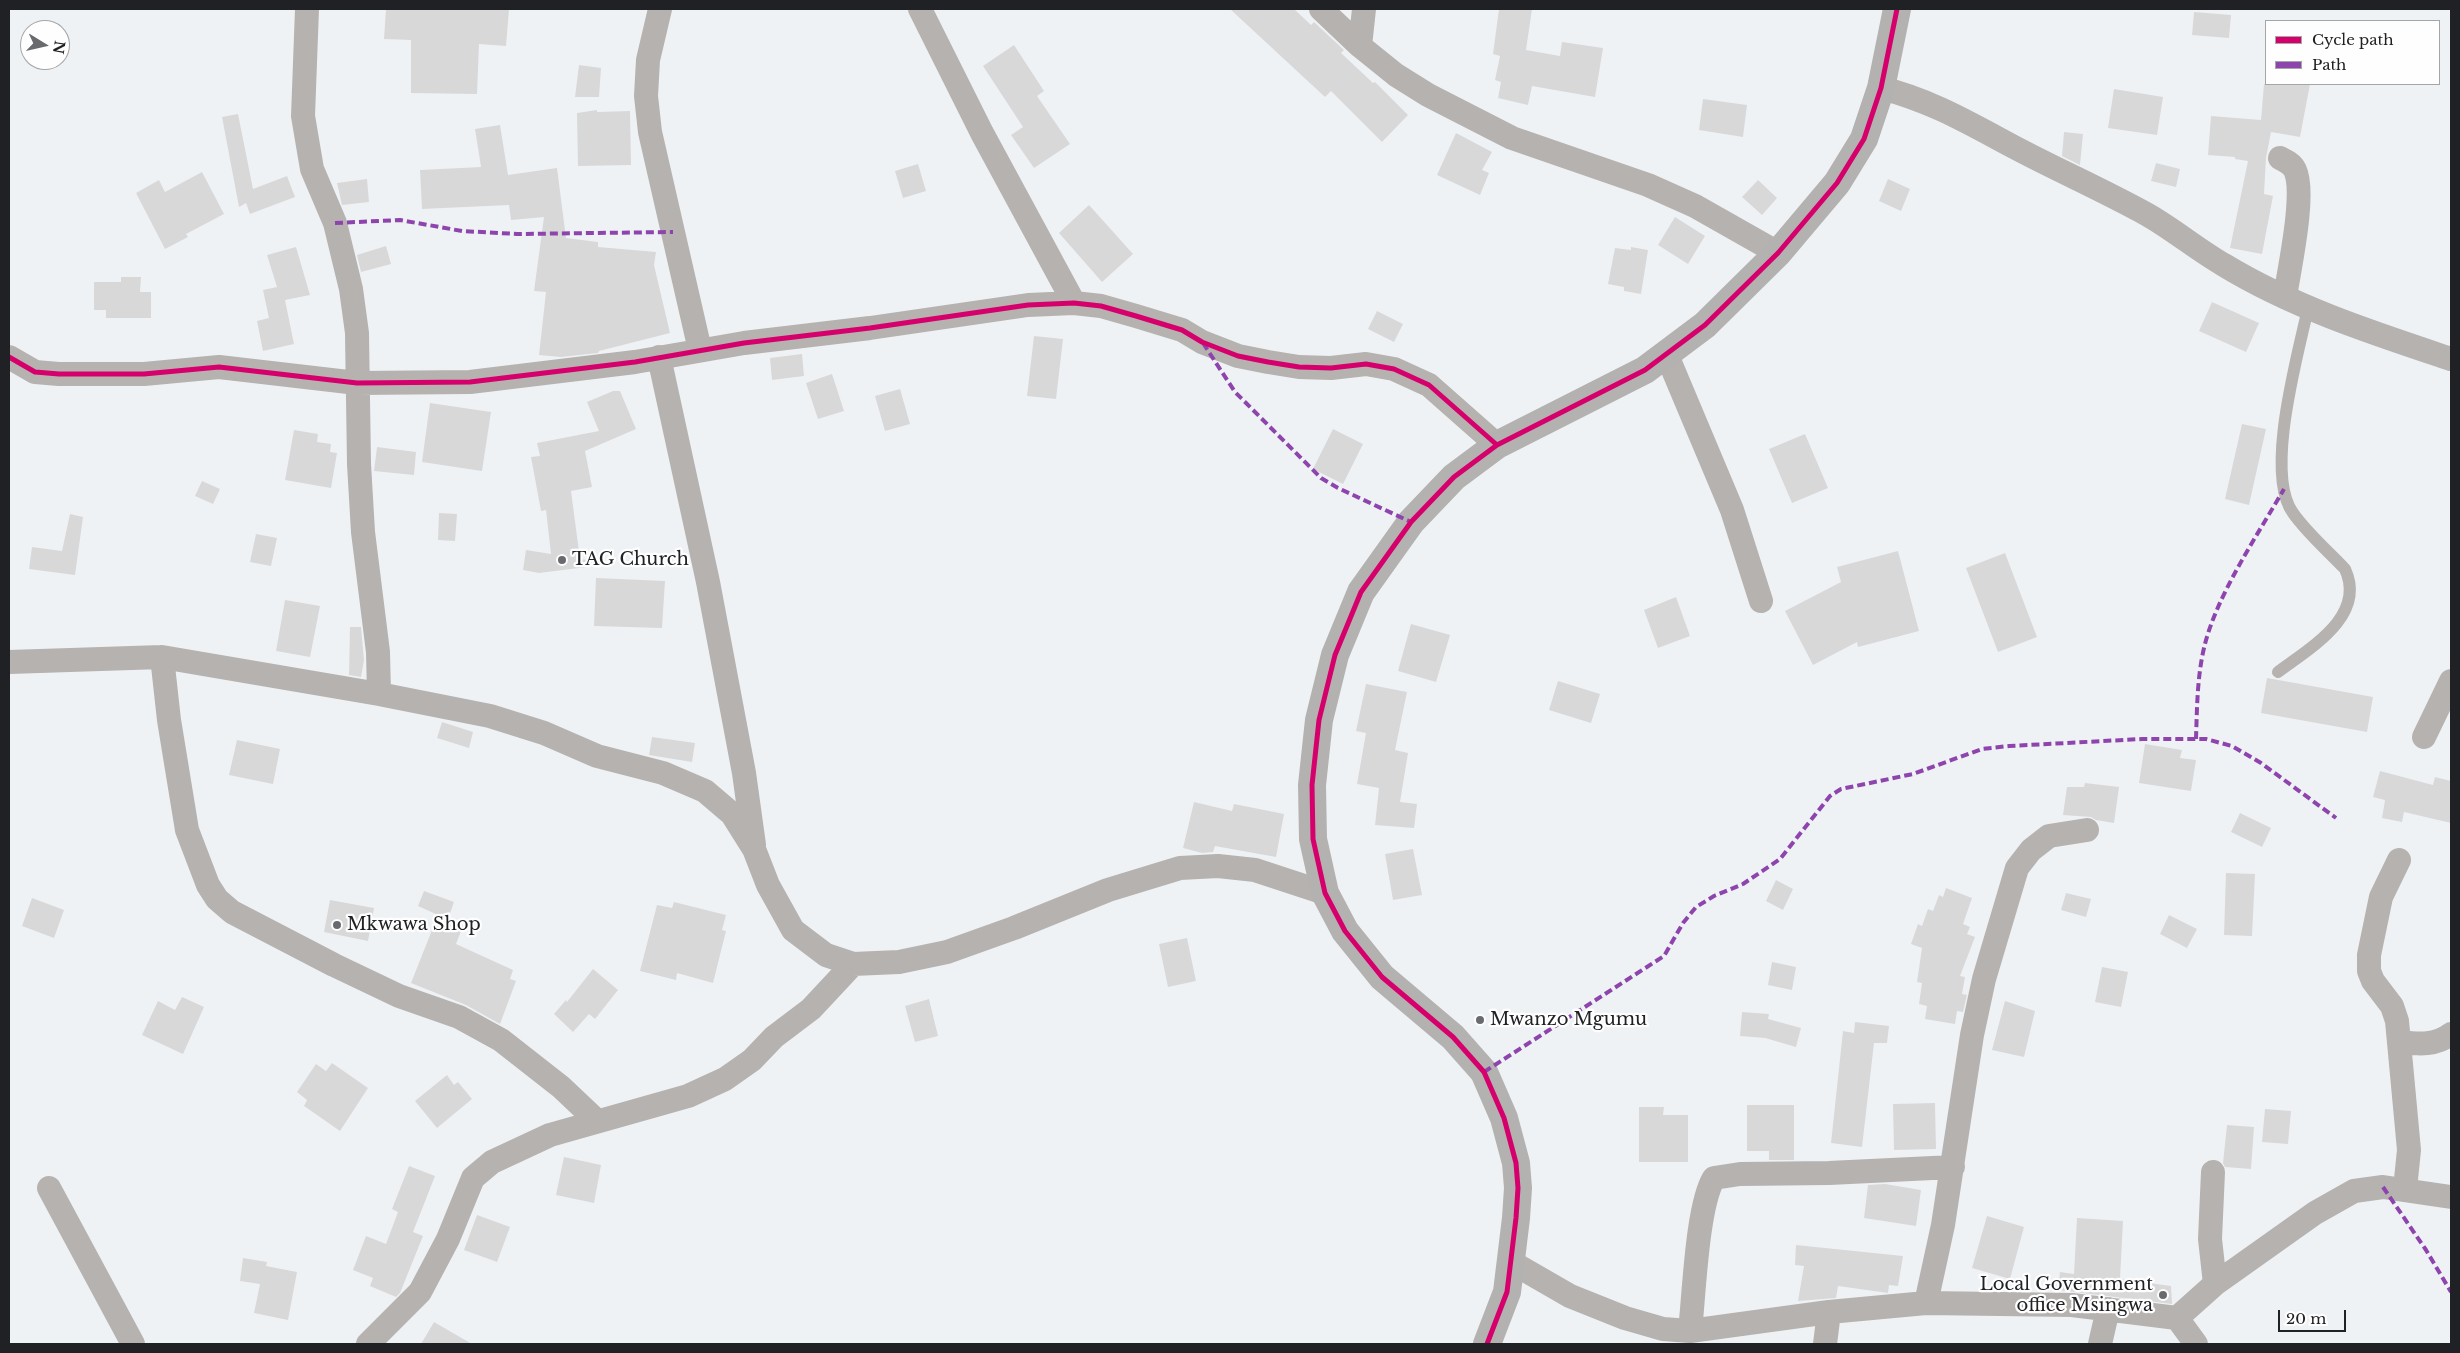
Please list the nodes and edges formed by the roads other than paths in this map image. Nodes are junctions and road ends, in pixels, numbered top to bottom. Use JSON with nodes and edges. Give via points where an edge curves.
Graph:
{"nodes":[{"id":1,"x":307,"y":9,"type":"edge"},
{"id":2,"x":660,"y":9,"type":"edge"},
{"id":3,"x":920,"y":9,"type":"edge"},
{"id":4,"x":1321,"y":9,"type":"edge"},
{"id":5,"x":1364,"y":9,"type":"edge"},
{"id":6,"x":1897,"y":9,"type":"edge"},
{"id":7,"x":1360,"y":46,"type":"junction"},
{"id":8,"x":1881,"y":88,"type":"junction"},
{"id":9,"x":2280,"y":158,"type":"dead end"},
{"id":10,"x":1778,"y":253,"type":"junction"},
{"id":11,"x":2285,"y":297,"type":"junction"},
{"id":12,"x":1074,"y":303,"type":"junction"},
{"id":13,"x":2308,"y":308,"type":"junction"},
{"id":14,"x":700,"y":350,"type":"junction"},
{"id":15,"x":1666,"y":353,"type":"junction"},
{"id":16,"x":9,"y":357,"type":"edge"},
{"id":17,"x":659,"y":357,"type":"junction"},
{"id":18,"x":2451,"y":358,"type":"edge"},
{"id":19,"x":358,"y":383,"type":"junction"},
{"id":20,"x":1497,"y":445,"type":"junction"},
{"id":21,"x":1761,"y":601,"type":"dead end"},
{"id":22,"x":162,"y":657,"type":"junction"},
{"id":23,"x":9,"y":662,"type":"edge"},
{"id":24,"x":2278,"y":672,"type":"dead end"},
{"id":25,"x":2451,"y":681,"type":"edge"},
{"id":26,"x":379,"y":694,"type":"junction"},
{"id":27,"x":2424,"y":737,"type":"dead end"},
{"id":28,"x":2087,"y":830,"type":"dead end"},
{"id":29,"x":754,"y":849,"type":"junction"},
{"id":30,"x":2399,"y":860,"type":"dead end"},
{"id":31,"x":1325,"y":893,"type":"junction"},
{"id":32,"x":853,"y":964,"type":"junction"},
{"id":33,"x":2451,"y":1034,"type":"edge"},
{"id":34,"x":2399,"y":1042,"type":"junction"},
{"id":35,"x":597,"y":1121,"type":"junction"},
{"id":36,"x":1953,"y":1166,"type":"junction"},
{"id":37,"x":2213,"y":1172,"type":"dead end"},
{"id":38,"x":49,"y":1188,"type":"dead end"},
{"id":39,"x":2405,"y":1189,"type":"junction"},
{"id":40,"x":2451,"y":1197,"type":"edge"},
{"id":41,"x":1511,"y":1262,"type":"junction"},
{"id":42,"x":2215,"y":1284,"type":"junction"},
{"id":43,"x":1926,"y":1303,"type":"junction"},
{"id":44,"x":2108,"y":1309,"type":"junction"},
{"id":45,"x":1828,"y":1312,"type":"junction"},
{"id":46,"x":2177,"y":1318,"type":"junction"},
{"id":47,"x":1690,"y":1331,"type":"junction"},
{"id":48,"x":133,"y":1344,"type":"edge"},
{"id":49,"x":370,"y":1344,"type":"edge"},
{"id":50,"x":1488,"y":1344,"type":"edge"},
{"id":51,"x":1825,"y":1344,"type":"edge"},
{"id":52,"x":2100,"y":1344,"type":"edge"},
{"id":53,"x":2196,"y":1344,"type":"edge"}],
"edges":[{"from":1,"to":19,"type":"street","via":[[303,116],[312,169],[335,223],[351,289],[357,333]]},
{"from":2,"to":14,"type":"street","via":[[648,60],[646,96],[649,123]]},
{"from":3,"to":12,"type":"street","via":[[982,133]]},
{"from":4,"to":7,"type":"street"},
{"from":5,"to":7,"type":"street"},
{"from":6,"to":8,"type":"street"},
{"from":7,"to":10,"type":"street","via":[[1428,95],[1512,138],[1648,185],[1695,206]]},
{"from":8,"to":10,"type":"street","via":[[1864,139],[1837,183]]},
{"from":8,"to":11,"type":"street","via":[[1912,95],[2082,180],[2149,216],[2224,265]]},
{"from":9,"to":11,"type":"street","via":[[2289,162],[2295,171],[2298,190]]},
{"from":10,"to":15,"type":"street","via":[[1705,325]]},
{"from":11,"to":13,"type":"street"},
{"from":12,"to":14,"type":"street","via":[[1028,305]]},
{"from":12,"to":20,"type":"street","via":[[1101,306],[1182,330],[1202,342],[1260,361],[1298,367],[1366,364],[1394,368],[1430,386]]},
{"from":13,"to":18,"type":"street"},
{"from":13,"to":24,"type":"lane","via":[[2281,449],[2284,489],[2292,512],[2345,569],[2350,579],[2350,594],[2346,612],[2334,626]]},
{"from":14,"to":17,"type":"street"},
{"from":15,"to":20,"type":"street","via":[[1644,370]]},
{"from":15,"to":21,"type":"street","via":[[1732,510]]},
{"from":16,"to":19,"type":"street","via":[[34,372],[59,374],[144,374],[219,367]]},
{"from":17,"to":19,"type":"street","via":[[470,382]]},
{"from":17,"to":29,"type":"street","via":[[694,510],[744,772]]},
{"from":19,"to":26,"type":"street","via":[[362,513],[378,652]]},
{"from":20,"to":31,"type":"street","via":[[1454,477],[1411,522],[1361,592],[1335,656],[1319,720],[1312,785],[1313,839]]},
{"from":22,"to":23,"type":"street"},
{"from":22,"to":26,"type":"street"},
{"from":22,"to":35,"type":"street","via":[[187,830],[208,885],[217,899],[232,912],[334,965],[501,1040],[561,1087]]},
{"from":25,"to":27,"type":"street"},
{"from":26,"to":29,"type":"street","via":[[490,716],[544,733],[598,756],[663,773],[705,792],[732,814]]},
{"from":28,"to":36,"type":"street","via":[[2049,836],[2031,850],[2017,868],[1984,979],[1972,1035]]},
{"from":29,"to":32,"type":"street","via":[[768,885],[793,930],[826,955]]},
{"from":30,"to":34,"type":"street","via":[[2382,897],[2369,955],[2369,971],[2392,1006]]},
{"from":31,"to":32,"type":"street","via":[[1255,870],[1218,866],[1180,868],[1108,890],[947,952],[899,962]]},
{"from":31,"to":41,"type":"street","via":[[1345,931],[1382,977],[1453,1037],[1484,1072],[1504,1118],[1516,1163],[1518,1188]]},
{"from":32,"to":35,"type":"street","via":[[811,1009],[774,1037],[752,1060],[725,1078],[688,1096]]},
{"from":33,"to":34,"type":"street","via":[[2441,1041],[2425,1044]]},
{"from":34,"to":39,"type":"street","via":[[2409,1150]]},
{"from":35,"to":49,"type":"street","via":[[519,1148],[492,1162],[473,1178],[448,1239],[420,1292]]},
{"from":36,"to":43,"type":"street"},
{"from":36,"to":47,"type":"street","via":[[1740,1174],[1714,1178],[1703,1212]]},
{"from":37,"to":42,"type":"street","via":[[2210,1238]]},
{"from":38,"to":48,"type":"street"},
{"from":39,"to":40,"type":"street"},
{"from":39,"to":42,"type":"street","via":[[2383,1187],[2354,1191],[2315,1213]]},
{"from":41,"to":47,"type":"street","via":[[1570,1296],[1625,1318],[1664,1329]]},
{"from":41,"to":50,"type":"street","via":[[1507,1292]]},
{"from":42,"to":46,"type":"street"},
{"from":43,"to":44,"type":"street","via":[[2072,1305]]},
{"from":43,"to":45,"type":"street"},
{"from":44,"to":46,"type":"street"},
{"from":44,"to":52,"type":"street"},
{"from":45,"to":47,"type":"street"},
{"from":45,"to":51,"type":"street"},
{"from":46,"to":53,"type":"street"}]}
